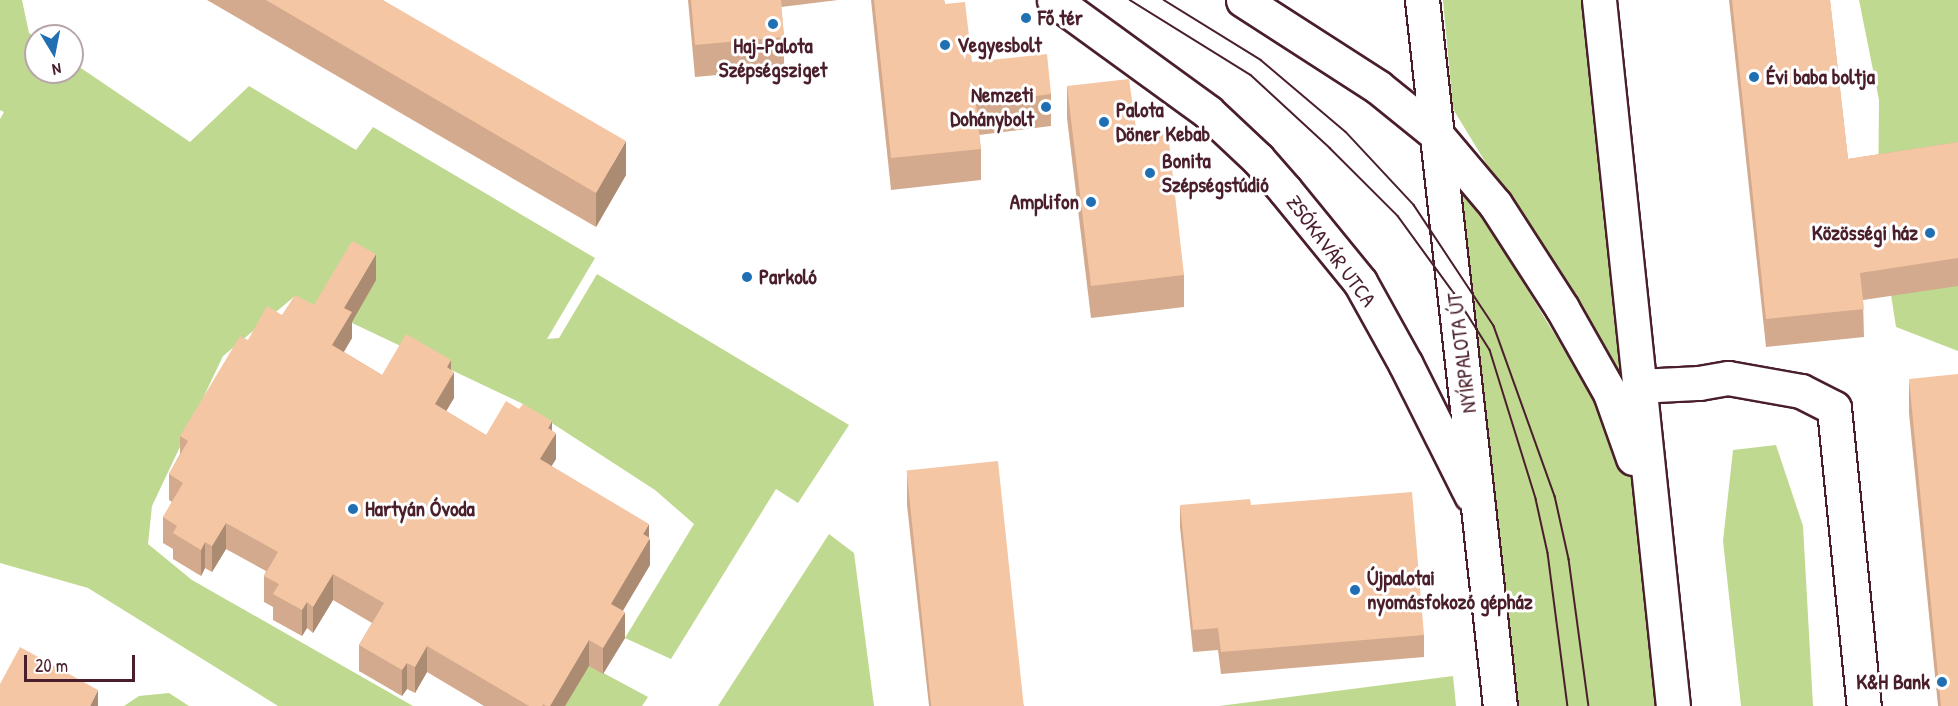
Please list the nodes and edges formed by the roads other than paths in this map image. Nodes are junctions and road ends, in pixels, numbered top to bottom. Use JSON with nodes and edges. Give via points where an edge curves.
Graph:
{"nodes":[{"id":1,"x":1054,"y":0,"type":"edge"},
{"id":2,"x":1244,"y":0,"type":"edge"},
{"id":3,"x":1422,"y":0,"type":"edge"},
{"id":4,"x":1599,"y":0,"type":"edge"},
{"id":5,"x":1435,"y":133,"type":"junction"},
{"id":6,"x":1639,"y":386,"type":"junction"},
{"id":7,"x":1650,"y":505,"type":"junction"},
{"id":8,"x":1481,"y":515,"type":"junction"},
{"id":9,"x":1500,"y":706,"type":"edge"},
{"id":10,"x":1673,"y":706,"type":"edge"},
{"id":11,"x":1863,"y":706,"type":"edge"}],
"edges":[{"from":1,"to":8,"type":"street","name":"ZSÓKAVÁR UTCA","via":[[1208,112],[1285,190],[1360,282]]},
{"from":2,"to":5,"type":"street","via":[[1378,87]]},
{"from":3,"to":5,"type":"street","name":"NYÍRPALOTA ÚT"},
{"from":4,"to":6,"type":"street"},
{"from":5,"to":7,"type":"street","via":[[1495,204],[1562,308],[1610,393]]},
{"from":5,"to":8,"type":"street","name":"NYÍRPALOTA ÚT"},
{"from":6,"to":7,"type":"street"},
{"from":6,"to":11,"type":"street","via":[[1728,378],[1801,391],[1834,408]]},
{"from":7,"to":10,"type":"street"},
{"from":8,"to":9,"type":"street","name":"NYÍRPALOTA ÚT"}]}
